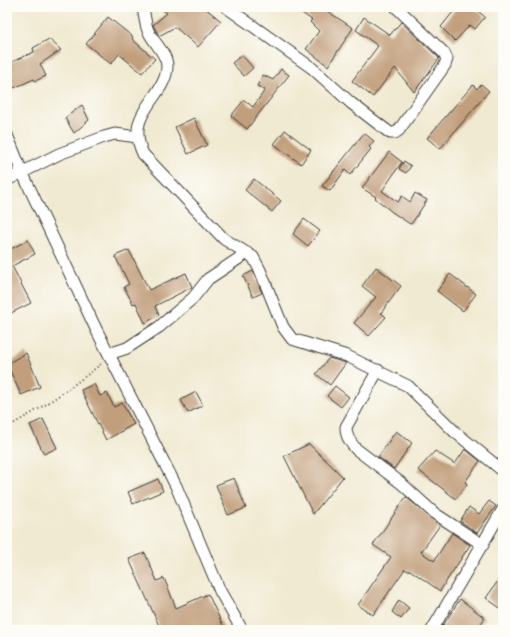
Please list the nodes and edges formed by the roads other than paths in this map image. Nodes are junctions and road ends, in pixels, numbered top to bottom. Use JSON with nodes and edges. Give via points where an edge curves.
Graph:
{"nodes":[{"id":1,"x":142,"y":7,"type":"edge"},
{"id":2,"x":226,"y":7,"type":"edge"},
{"id":3,"x":396,"y":7,"type":"edge"},
{"id":4,"x":7,"y":135,"type":"edge"},
{"id":5,"x":138,"y":138,"type":"junction"},
{"id":6,"x":22,"y":172,"type":"junction"},
{"id":7,"x":7,"y":180,"type":"edge"},
{"id":8,"x":247,"y":253,"type":"junction"},
{"id":9,"x":104,"y":356,"type":"junction"},
{"id":10,"x":378,"y":370,"type":"junction"},
{"id":11,"x":503,"y":471,"type":"edge"},
{"id":12,"x":503,"y":510,"type":"edge"},
{"id":13,"x":483,"y":545,"type":"junction"},
{"id":14,"x":242,"y":630,"type":"edge"},
{"id":15,"x":432,"y":630,"type":"edge"}],
"edges":[{"from":1,"to":5,"type":"street","via":[[147,29],[167,65],[161,84],[141,118]]},
{"from":2,"to":3,"type":"street","via":[[312,68],[390,134],[400,130],[447,59],[444,53]]},
{"from":4,"to":6,"type":"street"},
{"from":5,"to":6,"type":"street","via":[[115,134],[104,137],[59,154]]},
{"from":5,"to":8,"type":"street","via":[[143,154],[152,165],[224,239]]},
{"from":6,"to":7,"type":"street"},
{"from":6,"to":9,"type":"street"},
{"from":8,"to":9,"type":"street","via":[[208,279],[193,298],[159,327],[127,348]]},
{"from":8,"to":10,"type":"street","via":[[257,263],[283,327],[292,339],[347,356]]},
{"from":9,"to":14,"type":"street","via":[[176,486],[220,591]]},
{"from":10,"to":11,"type":"street","via":[[408,386],[455,432]]},
{"from":10,"to":13,"type":"street","via":[[346,427],[349,441],[434,514]]},
{"from":12,"to":13,"type":"street"},
{"from":13,"to":15,"type":"street"}]}
